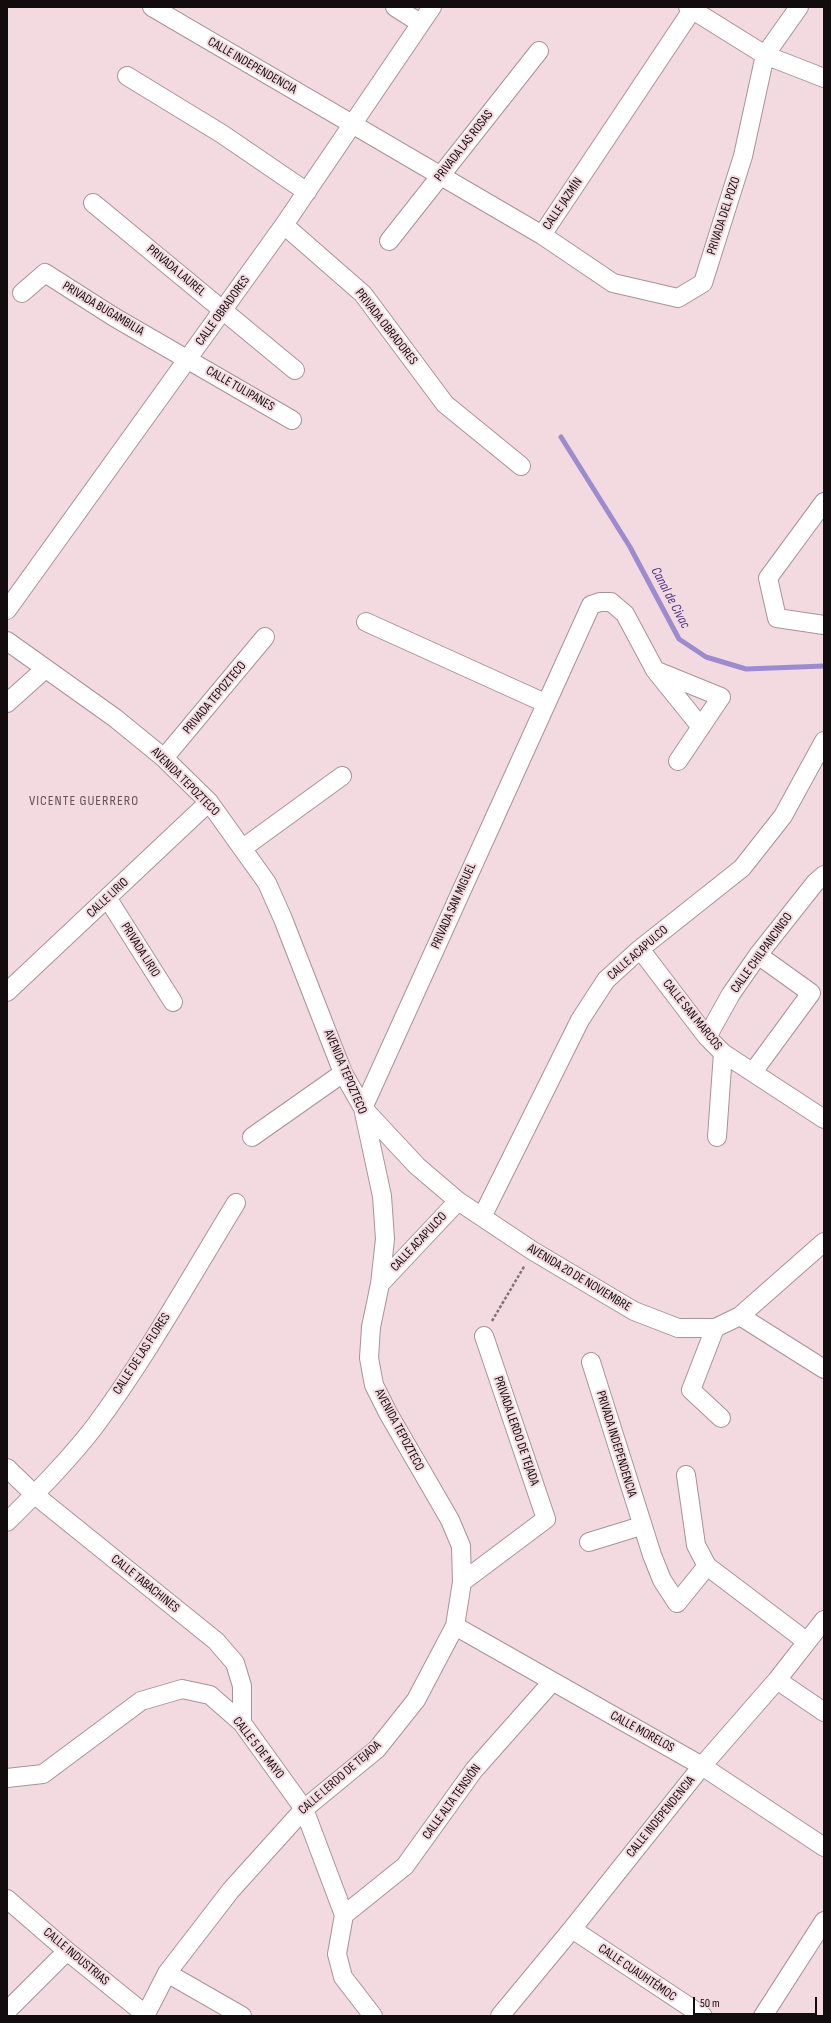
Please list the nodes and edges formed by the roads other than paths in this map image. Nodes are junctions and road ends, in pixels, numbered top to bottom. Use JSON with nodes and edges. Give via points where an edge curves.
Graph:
{"nodes":[{"id":1,"x":152,"y":7,"type":"edge"},
{"id":2,"x":395,"y":7,"type":"edge"},
{"id":3,"x":432,"y":7,"type":"edge"},
{"id":4,"x":799,"y":7,"type":"edge"},
{"id":5,"x":690,"y":8,"type":"edge"},
{"id":6,"x":420,"y":23,"type":"junction"},
{"id":7,"x":539,"y":51,"type":"dead end"},
{"id":8,"x":765,"y":55,"type":"junction"},
{"id":9,"x":127,"y":76,"type":"dead end"},
{"id":10,"x":824,"y":78,"type":"edge"},
{"id":11,"x":352,"y":125,"type":"junction"},
{"id":12,"x":440,"y":177,"type":"junction"},
{"id":13,"x":313,"y":183,"type":"junction"},
{"id":14,"x":93,"y":203,"type":"dead end"},
{"id":15,"x":284,"y":225,"type":"junction"},
{"id":16,"x":542,"y":235,"type":"junction"},
{"id":17,"x":389,"y":241,"type":"dead end"},
{"id":18,"x":22,"y":293,"type":"dead end"},
{"id":19,"x":223,"y":310,"type":"junction"},
{"id":20,"x":188,"y":359,"type":"junction"},
{"id":21,"x":296,"y":370,"type":"dead end"},
{"id":22,"x":292,"y":420,"type":"dead end"},
{"id":23,"x":521,"y":466,"type":"dead end"},
{"id":24,"x":824,"y":502,"type":"edge"},
{"id":25,"x":7,"y":610,"type":"edge"},
{"id":26,"x":366,"y":622,"type":"dead end"},
{"id":27,"x":824,"y":625,"type":"edge"},
{"id":28,"x":265,"y":637,"type":"dead end"},
{"id":29,"x":7,"y":642,"type":"edge"},
{"id":30,"x":45,"y":669,"type":"junction"},
{"id":31,"x":655,"y":670,"type":"junction"},
{"id":32,"x":7,"y":703,"type":"edge"},
{"id":33,"x":545,"y":704,"type":"junction"},
{"id":34,"x":701,"y":727,"type":"junction"},
{"id":35,"x":824,"y":741,"type":"edge"},
{"id":36,"x":164,"y":758,"type":"junction"},
{"id":37,"x":678,"y":761,"type":"dead end"},
{"id":38,"x":342,"y":776,"type":"dead end"},
{"id":39,"x":208,"y":802,"type":"junction"},
{"id":40,"x":243,"y":848,"type":"junction"},
{"id":41,"x":824,"y":875,"type":"edge"},
{"id":42,"x":108,"y":899,"type":"junction"},
{"id":43,"x":640,"y":949,"type":"junction"},
{"id":44,"x":758,"y":955,"type":"junction"},
{"id":45,"x":7,"y":992,"type":"edge"},
{"id":46,"x":173,"y":1002,"type":"dead end"},
{"id":47,"x":707,"y":1037,"type":"junction"},
{"id":48,"x":723,"y":1053,"type":"junction"},
{"id":49,"x":753,"y":1072,"type":"junction"},
{"id":50,"x":343,"y":1073,"type":"junction"},
{"id":51,"x":362,"y":1108,"type":"junction"},
{"id":52,"x":824,"y":1119,"type":"edge"},
{"id":53,"x":252,"y":1137,"type":"dead end"},
{"id":54,"x":717,"y":1137,"type":"dead end"},
{"id":55,"x":458,"y":1201,"type":"junction"},
{"id":56,"x":236,"y":1203,"type":"dead end"},
{"id":57,"x":482,"y":1217,"type":"junction"},
{"id":58,"x":824,"y":1242,"type":"edge"},
{"id":59,"x":380,"y":1284,"type":"junction"},
{"id":60,"x":740,"y":1316,"type":"junction"},
{"id":61,"x":715,"y":1328,"type":"junction"},
{"id":62,"x":484,"y":1336,"type":"road end"},
{"id":63,"x":591,"y":1362,"type":"dead end"},
{"id":64,"x":824,"y":1369,"type":"edge"},
{"id":65,"x":720,"y":1418,"type":"dead end"},
{"id":66,"x":7,"y":1468,"type":"edge"},
{"id":67,"x":686,"y":1474,"type":"dead end"},
{"id":68,"x":35,"y":1495,"type":"junction"},
{"id":69,"x":7,"y":1522,"type":"edge"},
{"id":70,"x":641,"y":1526,"type":"junction"},
{"id":71,"x":588,"y":1542,"type":"dead end"},
{"id":72,"x":707,"y":1566,"type":"junction"},
{"id":73,"x":462,"y":1582,"type":"junction"},
{"id":74,"x":824,"y":1620,"type":"edge"},
{"id":75,"x":455,"y":1626,"type":"junction"},
{"id":76,"x":806,"y":1641,"type":"junction"},
{"id":77,"x":777,"y":1680,"type":"junction"},
{"id":78,"x":552,"y":1682,"type":"junction"},
{"id":79,"x":824,"y":1712,"type":"edge"},
{"id":80,"x":242,"y":1723,"type":"junction"},
{"id":81,"x":702,"y":1766,"type":"junction"},
{"id":82,"x":7,"y":1778,"type":"edge"},
{"id":83,"x":304,"y":1809,"type":"junction"},
{"id":84,"x":824,"y":1847,"type":"edge"},
{"id":85,"x":7,"y":1899,"type":"edge"},
{"id":86,"x":344,"y":1915,"type":"junction"},
{"id":87,"x":824,"y":1921,"type":"edge"},
{"id":88,"x":572,"y":1929,"type":"junction"},
{"id":89,"x":67,"y":1951,"type":"junction"},
{"id":90,"x":167,"y":1973,"type":"junction"},
{"id":91,"x":7,"y":2011,"type":"edge"},
{"id":92,"x":145,"y":2015,"type":"edge"},
{"id":93,"x":242,"y":2016,"type":"edge"},
{"id":94,"x":373,"y":2016,"type":"edge"},
{"id":95,"x":500,"y":2016,"type":"edge"},
{"id":96,"x":702,"y":2016,"type":"edge"},
{"id":97,"x":763,"y":2016,"type":"edge"}],
"edges":[{"from":1,"to":11,"type":"street","name":"CALLE INDEPENDENCIA"},
{"from":2,"to":6,"type":"street"},
{"from":3,"to":6,"type":"street","name":"CALLE OBRADORES"},
{"from":4,"to":8,"type":"street"},
{"from":5,"to":8,"type":"street"},
{"from":5,"to":16,"type":"street","name":"CALLE JAZMÍN"},
{"from":6,"to":11,"type":"street","name":"CALLE OBRADORES"},
{"from":7,"to":12,"type":"street","name":"PRIVADA LAS ROSAS"},
{"from":8,"to":10,"type":"street"},
{"from":8,"to":16,"type":"street","name":"PRIVADA DEL POZO","via":[[743,156],[703,283],[678,298],[613,284]]},
{"from":9,"to":13,"type":"street","via":[[222,134]]},
{"from":11,"to":12,"type":"street","name":"CALLE JAZMÍN"},
{"from":11,"to":13,"type":"street","name":"CALLE OBRADORES"},
{"from":12,"to":16,"type":"street","name":"CALLE JAZMÍN"},
{"from":12,"to":17,"type":"street","name":"PRIVADA LAS ROSAS"},
{"from":13,"to":15,"type":"street","name":"CALLE OBRADORES"},
{"from":14,"to":19,"type":"street","name":"PRIVADA LAUREL"},
{"from":15,"to":19,"type":"street","name":"CALLE OBRADORES"},
{"from":15,"to":23,"type":"street","name":"PRIVADA OBRADORES","via":[[363,294],[445,404]]},
{"from":18,"to":20,"type":"street","name":"PRIVADA BUGAMBILIA","via":[[45,272],[114,317]]},
{"from":19,"to":20,"type":"street","name":"CALLE OBRADORES"},
{"from":19,"to":21,"type":"street","name":"PRIVADA LAUREL"},
{"from":20,"to":22,"type":"street","name":"CALLE TULIPANES"},
{"from":20,"to":25,"type":"street","name":"CALLE OBRADORES"},
{"from":24,"to":27,"type":"street","via":[[768,578],[777,618]]},
{"from":26,"to":33,"type":"street"},
{"from":28,"to":36,"type":"street","name":"PRIVADA TEPOZTECO"},
{"from":29,"to":30,"type":"street","name":"AVENIDA TEPOZTECO"},
{"from":30,"to":32,"type":"street"},
{"from":30,"to":36,"type":"street","name":"AVENIDA TEPOZTECO","via":[[115,718]]},
{"from":31,"to":33,"type":"street","name":"PRIVADA SAN MIGUEL","via":[[625,614],[611,602],[591,604]]},
{"from":31,"to":34,"type":"street"},
{"from":31,"to":34,"type":"street","via":[[721,697]]},
{"from":33,"to":51,"type":"street","name":"PRIVADA SAN MIGUEL"},
{"from":34,"to":37,"type":"street"},
{"from":35,"to":43,"type":"street","name":"CALLE ACAPULCO","via":[[783,816],[742,868]]},
{"from":36,"to":39,"type":"street","name":"AVENIDA TEPOZTECO"},
{"from":38,"to":40,"type":"street"},
{"from":39,"to":40,"type":"street","name":"AVENIDA TEPOZTECO"},
{"from":39,"to":42,"type":"street","name":"CALLE LIRIO"},
{"from":40,"to":50,"type":"street","name":"AVENIDA TEPOZTECO","via":[[266,883],[283,919]]},
{"from":41,"to":44,"type":"street","name":"CALLE CHILPANCINGO"},
{"from":42,"to":45,"type":"street","name":"CALLE LIRIO"},
{"from":42,"to":46,"type":"street","name":"PRIVADA LIRIO"},
{"from":43,"to":47,"type":"street","name":"CALLE SAN MARCOS"},
{"from":43,"to":57,"type":"street","name":"CALLE ACAPULCO","via":[[606,980],[580,1020]]},
{"from":44,"to":47,"type":"street","name":"CALLE CHILPANCINGO","via":[[731,994]]},
{"from":44,"to":49,"type":"street","via":[[811,993]]},
{"from":47,"to":48,"type":"street","name":"CALLE SAN MARCOS"},
{"from":48,"to":49,"type":"street","name":"CALLE SAN MARCOS"},
{"from":48,"to":54,"type":"street"},
{"from":49,"to":52,"type":"street","name":"CALLE SAN MARCOS"},
{"from":50,"to":51,"type":"street","name":"AVENIDA TEPOZTECO"},
{"from":50,"to":53,"type":"street"},
{"from":51,"to":55,"type":"street","name":"AVENIDA 20 DE NOVIEMBRE","via":[[417,1166]]},
{"from":51,"to":59,"type":"street","name":"AVENIDA TEPOZTECO","via":[[382,1196],[385,1239]]},
{"from":55,"to":57,"type":"street","name":"AVENIDA 20 DE NOVIEMBRE"},
{"from":55,"to":59,"type":"street","name":"CALLE ACAPULCO"},
{"from":56,"to":68,"type":"street","name":"CALLE DE LAS FLORES","via":[[138,1364],[99,1420]]},
{"from":57,"to":61,"type":"street","name":"AVENIDA 20 DE NOVIEMBRE","via":[[533,1251],[634,1311],[678,1328]]},
{"from":58,"to":60,"type":"street"},
{"from":59,"to":73,"type":"street","name":"AVENIDA TEPOZTECO","via":[[371,1327],[369,1358],[374,1385],[450,1520],[461,1546]]},
{"from":60,"to":61,"type":"street","name":"AVENIDA 20 DE NOVIEMBRE"},
{"from":60,"to":64,"type":"street"},
{"from":61,"to":65,"type":"street","via":[[691,1390]]},
{"from":62,"to":73,"type":"street","name":"PRIVADA LERDO DE TEJADA","via":[[546,1519]]},
{"from":63,"to":70,"type":"street","name":"PRIVADA INDEPENDENCIA"},
{"from":66,"to":68,"type":"street","name":"CALLE TABACHINES"},
{"from":67,"to":72,"type":"street","via":[[696,1545]]},
{"from":68,"to":69,"type":"street","name":"CALLE DE LAS FLORES"},
{"from":68,"to":80,"type":"street","name":"CALLE TABACHINES","via":[[216,1641],[235,1663],[242,1686]]},
{"from":70,"to":71,"type":"street"},
{"from":70,"to":72,"type":"street","name":"PRIVADA INDEPENDENCIA","via":[[662,1580],[677,1602]]},
{"from":72,"to":76,"type":"street"},
{"from":73,"to":75,"type":"street","name":"CALLE LERDO DE TEJADA"},
{"from":74,"to":76,"type":"street","name":"CALLE INDEPENDENCIA"},
{"from":75,"to":78,"type":"street","name":"CALLE MORELOS"},
{"from":75,"to":83,"type":"street","name":"CALLE LERDO DE TEJADA","via":[[416,1700],[377,1749]]},
{"from":76,"to":77,"type":"street","name":"CALLE INDEPENDENCIA"},
{"from":77,"to":79,"type":"street"},
{"from":77,"to":81,"type":"street","name":"CALLE INDEPENDENCIA"},
{"from":78,"to":81,"type":"street","name":"CALLE MORELOS"},
{"from":78,"to":86,"type":"street","name":"CALLE ALTA TENSIÓN","via":[[474,1770],[405,1866]]},
{"from":80,"to":82,"type":"street","name":"CALLE 5 DE MAYO","via":[[210,1695],[182,1689],[141,1701],[43,1774]]},
{"from":80,"to":83,"type":"street","name":"CALLE 5 DE MAYO"},
{"from":81,"to":84,"type":"street","name":"CALLE MORELOS"},
{"from":81,"to":88,"type":"street","name":"CALLE INDEPENDENCIA"},
{"from":83,"to":86,"type":"street","name":"CALLE 5 DE MAYO"},
{"from":83,"to":90,"type":"street","name":"CALLE LERDO DE TEJADA","via":[[231,1890]]},
{"from":85,"to":89,"type":"street","name":"CALLE INDUSTRIAS"},
{"from":86,"to":94,"type":"street","via":[[337,1954],[343,1977]]},
{"from":87,"to":97,"type":"street"},
{"from":88,"to":95,"type":"street","name":"CALLE INDEPENDENCIA"},
{"from":88,"to":96,"type":"street","name":"CALLE CUAUHTÉMOC"},
{"from":89,"to":91,"type":"street"},
{"from":89,"to":92,"type":"street","name":"CALLE INDUSTRIAS"},
{"from":90,"to":92,"type":"street","name":"CALLE LERDO DE TEJADA"},
{"from":90,"to":93,"type":"street"}]}
